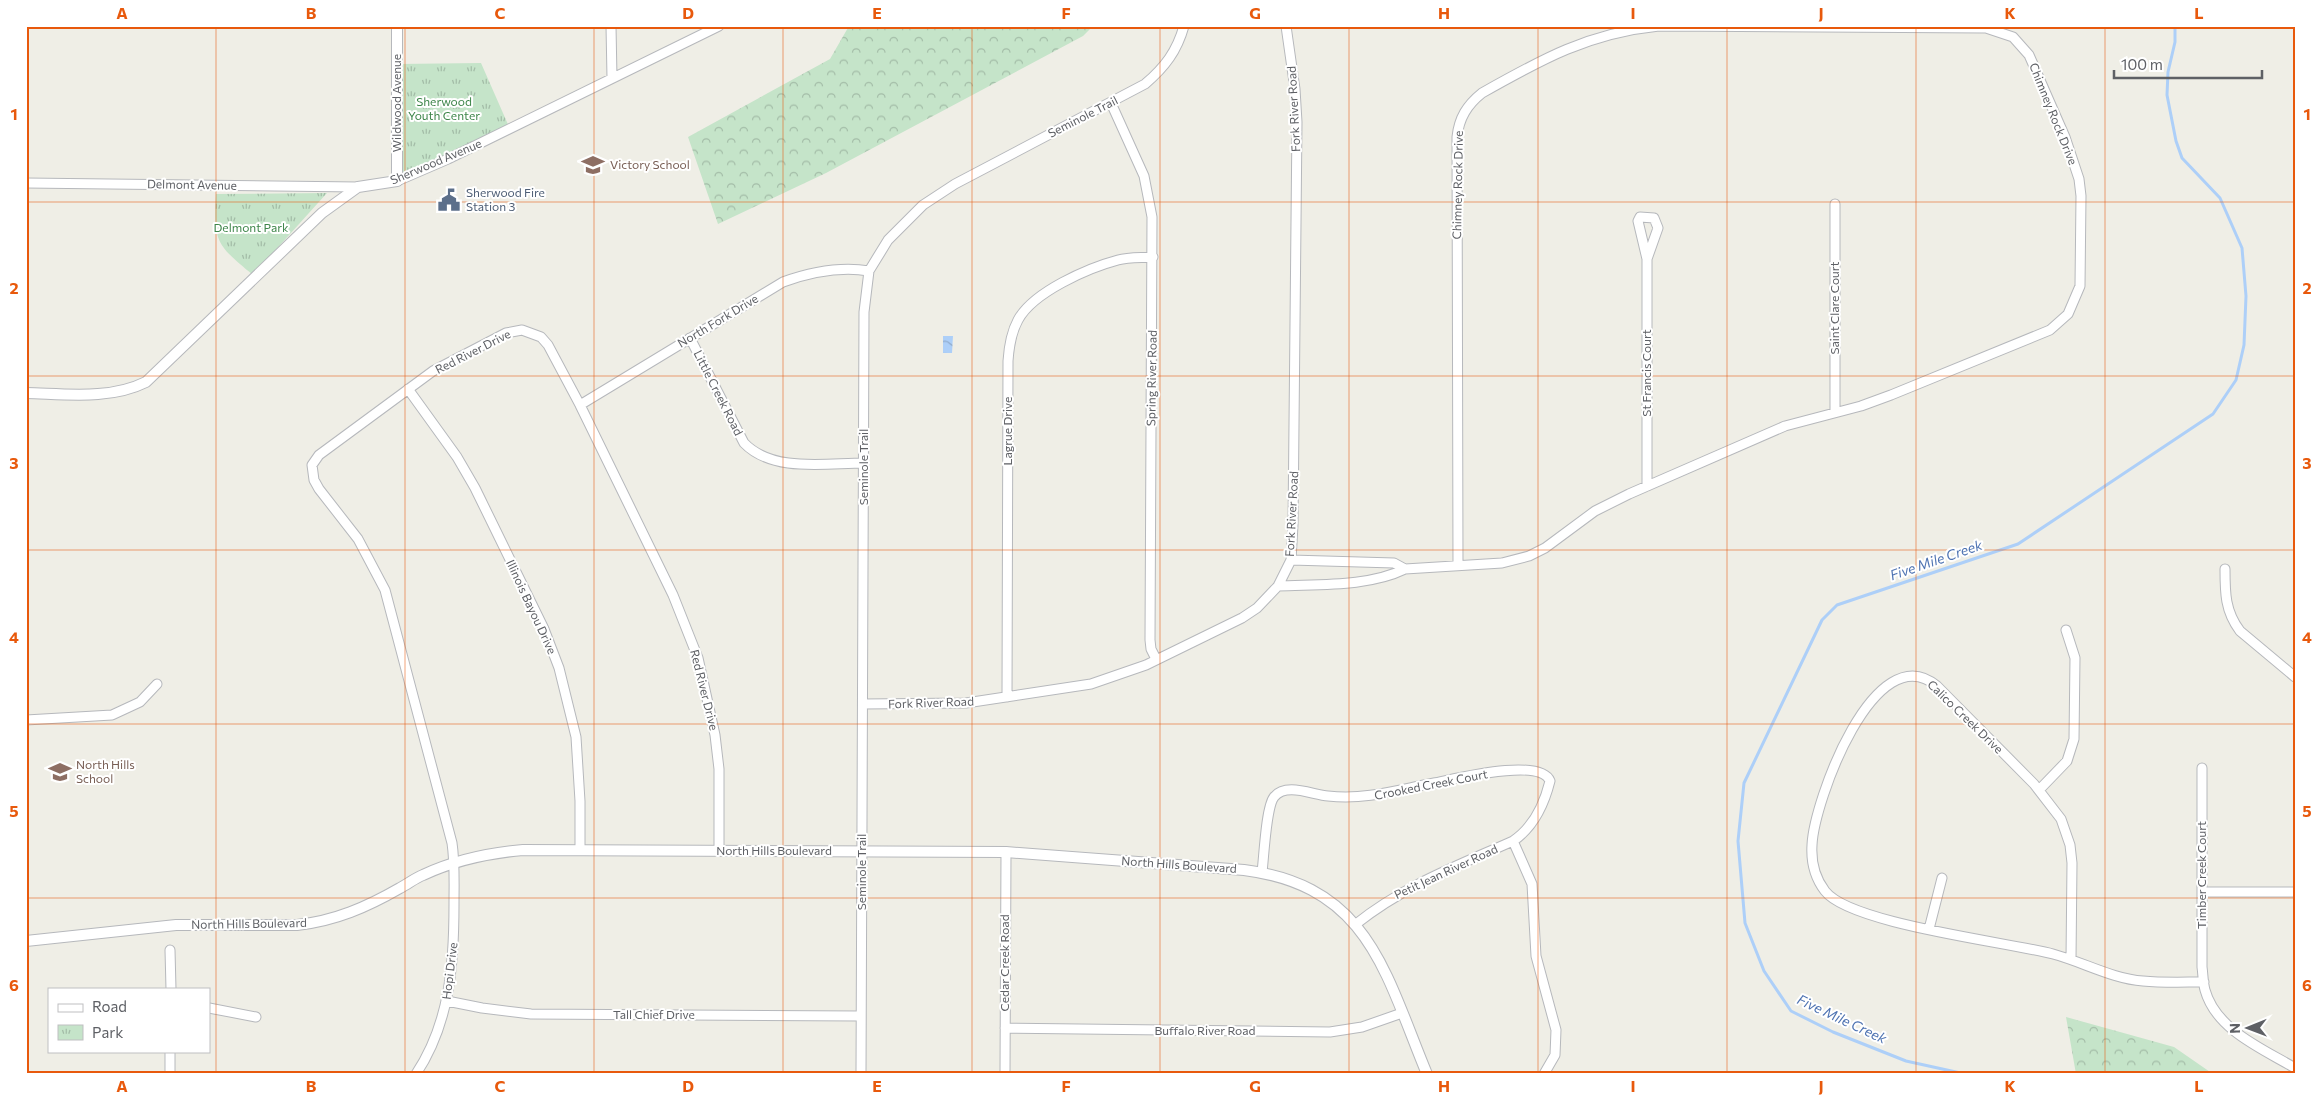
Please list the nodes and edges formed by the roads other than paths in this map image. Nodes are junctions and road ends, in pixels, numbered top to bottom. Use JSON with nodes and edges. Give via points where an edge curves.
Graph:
{"nodes":[{"id":1,"x":397,"y":26,"type":"edge"},
{"id":2,"x":611,"y":26,"type":"edge"},
{"id":3,"x":719,"y":26,"type":"edge"},
{"id":4,"x":1184,"y":26,"type":"edge"},
{"id":5,"x":1286,"y":26,"type":"edge"},
{"id":6,"x":612,"y":78,"type":"junction"},
{"id":7,"x":1111,"y":103,"type":"junction"},
{"id":8,"x":397,"y":181,"type":"junction"},
{"id":9,"x":26,"y":183,"type":"edge"},
{"id":10,"x":358,"y":186,"type":"junction"},
{"id":11,"x":1835,"y":204,"type":"dead end"},
{"id":12,"x":1153,"y":257,"type":"junction"},
{"id":13,"x":1647,"y":260,"type":"dead end"},
{"id":14,"x":868,"y":270,"type":"junction"},
{"id":15,"x":690,"y":338,"type":"junction"},
{"id":16,"x":408,"y":389,"type":"junction"},
{"id":17,"x":26,"y":393,"type":"edge"},
{"id":18,"x":580,"y":406,"type":"junction"},
{"id":19,"x":1835,"y":412,"type":"junction"},
{"id":20,"x":864,"y":463,"type":"junction"},
{"id":21,"x":1647,"y":486,"type":"junction"},
{"id":22,"x":1291,"y":560,"type":"junction"},
{"id":23,"x":1458,"y":565,"type":"junction"},
{"id":24,"x":1405,"y":569,"type":"junction"},
{"id":25,"x":2225,"y":569,"type":"dead end"},
{"id":26,"x":1278,"y":586,"type":"junction"},
{"id":27,"x":2066,"y":630,"type":"dead end"},
{"id":28,"x":1156,"y":660,"type":"junction"},
{"id":29,"x":2295,"y":677,"type":"edge"},
{"id":30,"x":157,"y":684,"type":"dead end"},
{"id":31,"x":1007,"y":697,"type":"junction"},
{"id":32,"x":863,"y":704,"type":"junction"},
{"id":33,"x":26,"y":720,"type":"edge"},
{"id":34,"x":2202,"y":768,"type":"dead end"},
{"id":35,"x":2039,"y":790,"type":"junction"},
{"id":36,"x":1513,"y":841,"type":"junction"},
{"id":37,"x":580,"y":850,"type":"junction"},
{"id":38,"x":719,"y":851,"type":"junction"},
{"id":39,"x":861,"y":851,"type":"junction"},
{"id":40,"x":1006,"y":852,"type":"junction"},
{"id":41,"x":454,"y":862,"type":"junction"},
{"id":42,"x":1262,"y":872,"type":"junction"},
{"id":43,"x":1942,"y":878,"type":"dead end"},
{"id":44,"x":2202,"y":892,"type":"junction"},
{"id":45,"x":2295,"y":892,"type":"edge"},
{"id":46,"x":1356,"y":924,"type":"junction"},
{"id":47,"x":1930,"y":929,"type":"junction"},
{"id":48,"x":26,"y":941,"type":"edge"},
{"id":49,"x":170,"y":950,"type":"dead end"},
{"id":50,"x":2071,"y":959,"type":"junction"},
{"id":51,"x":2204,"y":982,"type":"junction"},
{"id":52,"x":171,"y":988,"type":"edge"},
{"id":53,"x":447,"y":1001,"type":"junction"},
{"id":54,"x":210,"y":1008,"type":"edge"},
{"id":55,"x":1402,"y":1013,"type":"junction"},
{"id":56,"x":862,"y":1016,"type":"junction"},
{"id":57,"x":256,"y":1017,"type":"dead end"},
{"id":58,"x":1005,"y":1028,"type":"junction"},
{"id":59,"x":170,"y":1052,"type":"edge"},
{"id":60,"x":2295,"y":1068,"type":"edge"},
{"id":61,"x":170,"y":1074,"type":"edge"},
{"id":62,"x":416,"y":1074,"type":"edge"},
{"id":63,"x":861,"y":1074,"type":"edge"},
{"id":64,"x":1005,"y":1074,"type":"edge"},
{"id":65,"x":1426,"y":1074,"type":"edge"},
{"id":66,"x":1544,"y":1074,"type":"edge"}],
"edges":[{"from":1,"to":8,"type":"street","name":"Wildwood Avenue"},
{"from":2,"to":6,"type":"street"},
{"from":3,"to":6,"type":"street","name":"Sherwood Avenue"},
{"from":4,"to":7,"type":"street","name":"Seminole Trail","via":[[1174,53],[1157,74]]},
{"from":5,"to":22,"type":"street","name":"Fork River Road","via":[[1297,122]]},
{"from":6,"to":8,"type":"street","name":"Sherwood Avenue"},
{"from":7,"to":12,"type":"street","name":"Spring River Road","via":[[1144,176],[1152,217]]},
{"from":7,"to":14,"type":"street","name":"Seminole Trail","via":[[942,192],[906,220]]},
{"from":8,"to":10,"type":"street","name":"Sherwood Avenue"},
{"from":9,"to":10,"type":"street","name":"Delmont Avenue"},
{"from":10,"to":17,"type":"street","name":"Sherwood Avenue","via":[[322,213],[146,382],[110,394]]},
{"from":11,"to":19,"type":"street","name":"Saint Clare Court"},
{"from":12,"to":28,"type":"street","name":"Spring River Road","via":[[1150,640]]},
{"from":12,"to":31,"type":"street","name":"Lagrue Drive","via":[[1120,260],[1054,288],[1028,306],[1013,330],[1008,361]]},
{"from":13,"to":21,"type":"street","name":"St Francis Court"},
{"from":14,"to":15,"type":"street","name":"North Fork Drive","via":[[827,270],[789,280]]},
{"from":14,"to":20,"type":"street","name":"Seminole Trail","via":[[864,312]]},
{"from":15,"to":18,"type":"street","name":"North Fork Drive"},
{"from":15,"to":20,"type":"street","name":"Little Creek Road","via":[[744,443],[758,454],[778,462]]},
{"from":16,"to":18,"type":"street","name":"Red River Drive","via":[[433,371],[506,333],[522,330],[541,337],[548,345]]},
{"from":16,"to":37,"type":"street","name":"Illinois Bayou Drive","via":[[474,488],[544,629],[559,668],[577,747]]},
{"from":16,"to":41,"type":"street","name":"Red River Drive","via":[[319,455],[311,472],[318,489],[358,539],[384,590],[452,842]]},
{"from":18,"to":38,"type":"street","name":"Red River Drive","via":[[672,595],[698,658],[715,735],[719,770]]},
{"from":19,"to":21,"type":"street","name":"Chimney Rock Drive","via":[[1785,426]]},
{"from":19,"to":23,"type":"street","name":"Chimney Rock Drive","via":[[1891,395],[2040,335],[2058,324],[2074,304],[2081,276],[2079,179],[2065,137],[2029,55],[2013,37],[1986,28],[1659,26],[1631,29],[1578,43],[1482,93],[1464,112],[1458,129]]},
{"from":20,"to":32,"type":"street","name":"Seminole Trail"},
{"from":21,"to":23,"type":"street","name":"Chimney Rock Drive","via":[[1595,511],[1529,556],[1502,563]]},
{"from":22,"to":24,"type":"street","name":"Chimney Rock Drive","via":[[1394,563]]},
{"from":22,"to":26,"type":"street","name":"Fork River Road"},
{"from":23,"to":24,"type":"street","name":"Chimney Rock Drive"},
{"from":24,"to":26,"type":"street","name":"Chimney Rock Drive","via":[[1357,582]]},
{"from":25,"to":29,"type":"street","via":[[2226,604],[2233,622]]},
{"from":26,"to":28,"type":"street","name":"Fork River Road","via":[[1262,604],[1242,618]]},
{"from":27,"to":35,"type":"street","via":[[2075,658],[2074,740],[2067,761]]},
{"from":28,"to":31,"type":"street","name":"Fork River Road","via":[[1091,684]]},
{"from":30,"to":33,"type":"street","via":[[140,702],[112,715]]},
{"from":31,"to":32,"type":"street","name":"Fork River Road","via":[[929,705]]},
{"from":32,"to":39,"type":"street","name":"Seminole Trail"},
{"from":34,"to":44,"type":"street","name":"Timber Creek Court"},
{"from":35,"to":47,"type":"street","name":"Calico Creek Drive","via":[[1930,680],[1913,676],[1896,679],[1870,703],[1840,754],[1819,811],[1812,845],[1815,871],[1827,893],[1843,905]]},
{"from":35,"to":50,"type":"street","name":"Calico Creek Drive","via":[[2061,819],[2070,845]]},
{"from":36,"to":42,"type":"street","name":"Crooked Creek Court","via":[[1532,824],[1550,781],[1540,772],[1516,770],[1471,776],[1381,796],[1339,797],[1299,790],[1283,791],[1273,798],[1269,810]]},
{"from":36,"to":46,"type":"street","name":"Petit Jean River Road","via":[[1399,892]]},
{"from":36,"to":66,"type":"street","via":[[1532,884],[1536,956],[1556,1030],[1555,1055]]},
{"from":37,"to":38,"type":"street","name":"North Hills Boulevard"},
{"from":37,"to":41,"type":"street","name":"North Hills Boulevard","via":[[498,852]]},
{"from":38,"to":39,"type":"street","name":"North Hills Boulevard"},
{"from":39,"to":40,"type":"street","name":"North Hills Boulevard"},
{"from":39,"to":56,"type":"street","name":"Seminole Trail"},
{"from":40,"to":42,"type":"street","name":"North Hills Boulevard"},
{"from":40,"to":58,"type":"street","name":"Cedar Creek Road"},
{"from":41,"to":48,"type":"street","name":"North Hills Boulevard","via":[[422,875],[356,911],[317,923],[167,925]]},
{"from":41,"to":53,"type":"street","name":"Hopi Drive","via":[[454,958]]},
{"from":42,"to":46,"type":"street","name":"North Hills Boulevard","via":[[1305,886],[1328,900]]},
{"from":43,"to":47,"type":"street"},
{"from":44,"to":45,"type":"street"},
{"from":44,"to":51,"type":"street","name":"Timber Creek Court"},
{"from":46,"to":55,"type":"street","name":"North Hills Boulevard","via":[[1379,957]]},
{"from":47,"to":50,"type":"street","name":"Calico Creek Drive"},
{"from":49,"to":52,"type":"street"},
{"from":50,"to":51,"type":"street","name":"Calico Creek Drive","via":[[2121,978]]},
{"from":51,"to":60,"type":"street","via":[[2209,1001],[2230,1028]]},
{"from":53,"to":56,"type":"street","name":"Tall Chief Drive","via":[[532,1014]]},
{"from":53,"to":62,"type":"street","name":"Hopi Drive","via":[[436,1035]]},
{"from":54,"to":57,"type":"street"},
{"from":55,"to":58,"type":"street","name":"Buffalo River Road","via":[[1362,1027],[1330,1032]]},
{"from":55,"to":65,"type":"street","name":"North Hills Boulevard"},
{"from":56,"to":63,"type":"street","name":"Seminole Trail"},
{"from":58,"to":64,"type":"street","name":"Cedar Creek Road"},
{"from":59,"to":61,"type":"street"}]}
